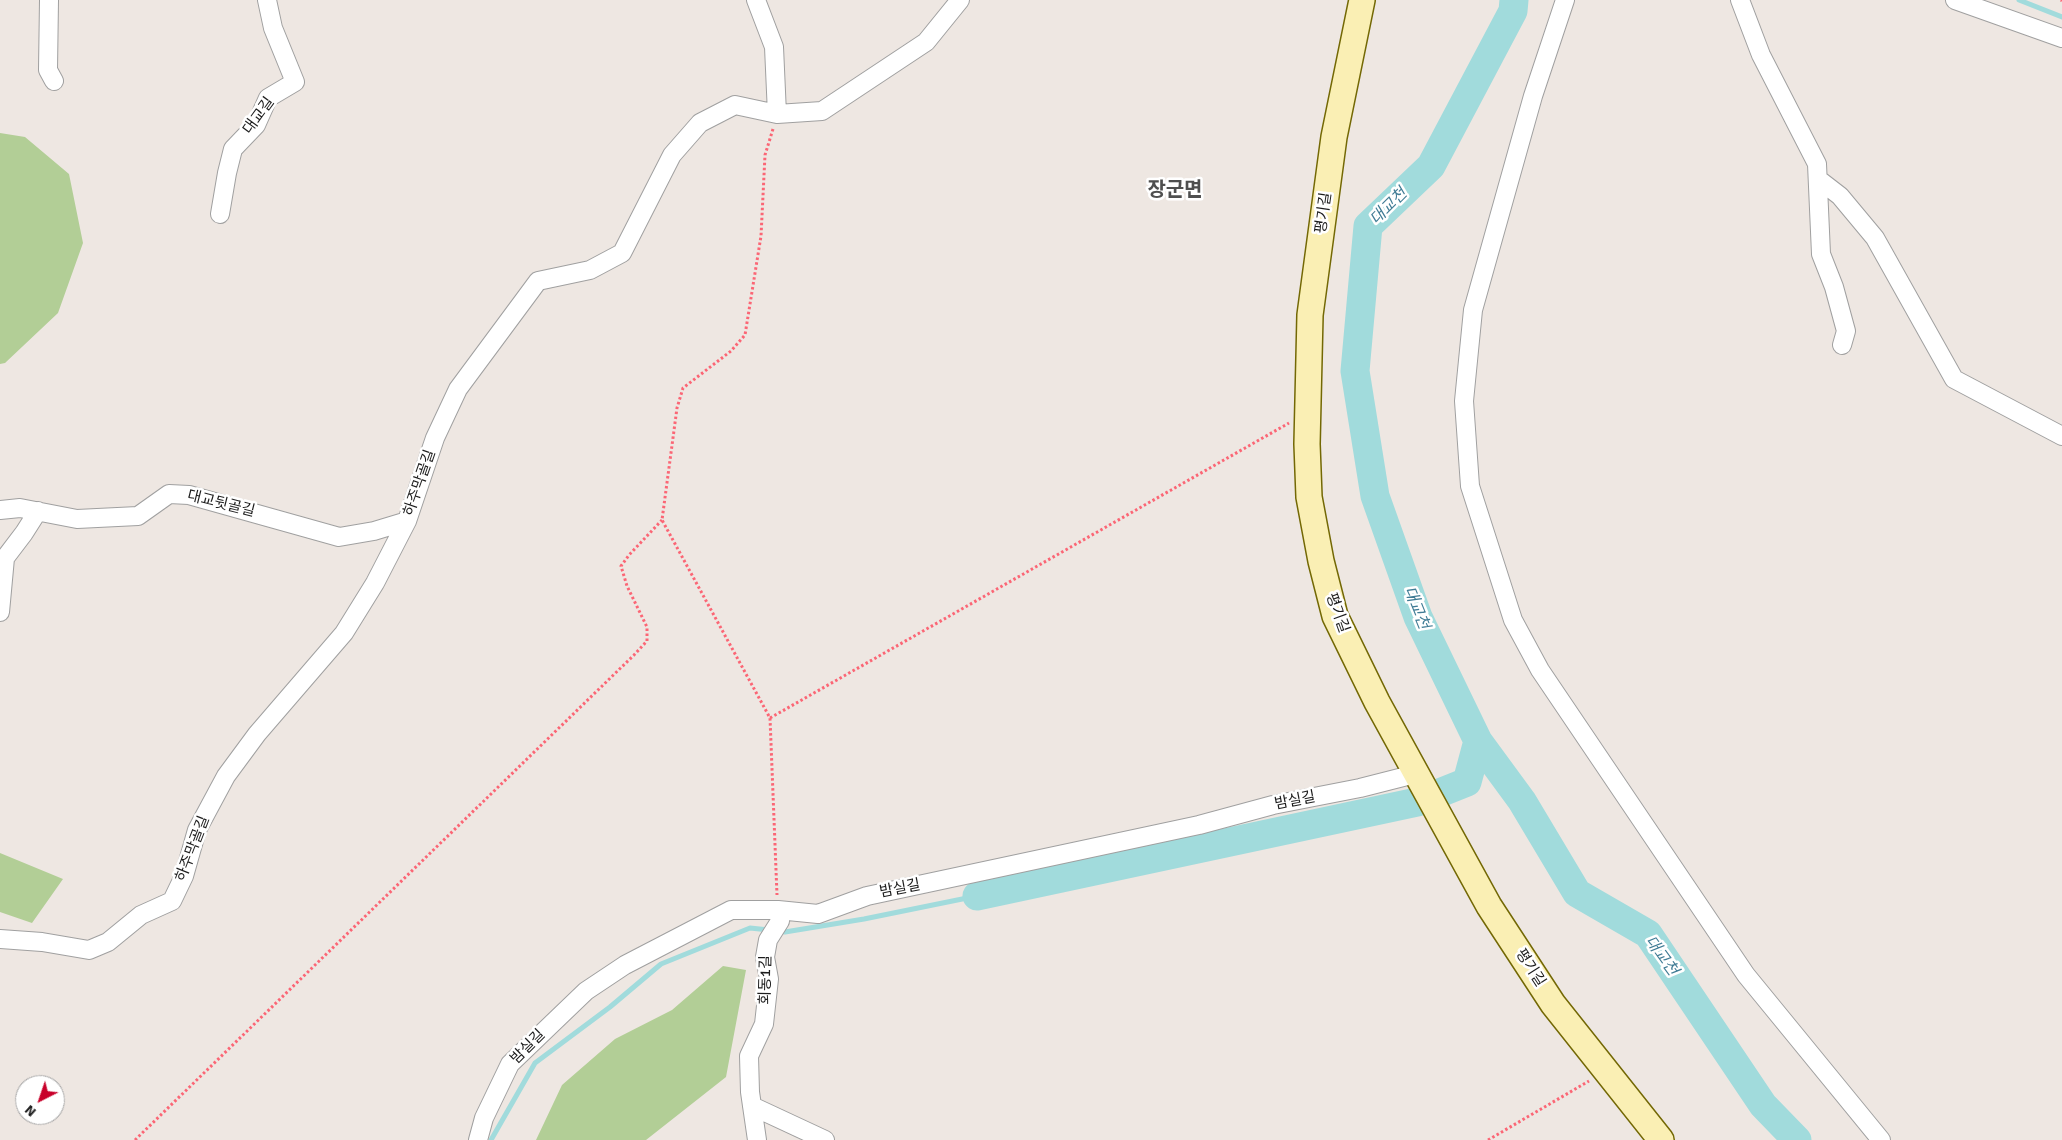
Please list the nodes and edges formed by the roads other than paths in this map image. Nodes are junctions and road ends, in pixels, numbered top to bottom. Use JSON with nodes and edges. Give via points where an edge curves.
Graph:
{"nodes":[{"id":1,"x":49,"y":0,"type":"edge"},
{"id":2,"x":267,"y":0,"type":"edge"},
{"id":3,"x":756,"y":0,"type":"edge"},
{"id":4,"x":960,"y":0,"type":"edge"},
{"id":5,"x":1362,"y":0,"type":"edge"},
{"id":6,"x":1565,"y":0,"type":"edge"},
{"id":7,"x":1740,"y":0,"type":"edge"},
{"id":8,"x":1955,"y":0,"type":"edge"},
{"id":9,"x":2062,"y":38,"type":"edge"},
{"id":10,"x":54,"y":81,"type":"dead end"},
{"id":11,"x":777,"y":114,"type":"junction"},
{"id":12,"x":1818,"y":179,"type":"junction"},
{"id":13,"x":220,"y":214,"type":"dead end"},
{"id":14,"x":1842,"y":345,"type":"dead end"},
{"id":15,"x":2062,"y":436,"type":"edge"},
{"id":16,"x":0,"y":510,"type":"edge"},
{"id":17,"x":38,"y":511,"type":"junction"},
{"id":18,"x":407,"y":521,"type":"junction"},
{"id":19,"x":0,"y":612,"type":"edge"},
{"id":20,"x":1424,"y":789,"type":"junction"},
{"id":21,"x":779,"y":916,"type":"junction"},
{"id":22,"x":0,"y":939,"type":"edge"},
{"id":23,"x":752,"y":1106,"type":"junction"},
{"id":24,"x":478,"y":1140,"type":"edge"},
{"id":25,"x":757,"y":1140,"type":"edge"},
{"id":26,"x":825,"y":1140,"type":"edge"},
{"id":27,"x":1661,"y":1140,"type":"edge"},
{"id":28,"x":1881,"y":1140,"type":"edge"}],
"edges":[{"from":1,"to":10,"type":"street","via":[[48,70]]},
{"from":2,"to":13,"type":"street","name":"대교길","via":[[273,28],[295,82],[268,98],[256,125],[233,149]]},
{"from":3,"to":11,"type":"street","via":[[774,47]]},
{"from":4,"to":11,"type":"street","name":"하주막골길","via":[[926,42],[822,111]]},
{"from":5,"to":20,"type":"main road","name":"평기길","via":[[1334,137],[1310,315],[1309,498],[1335,616]]},
{"from":6,"to":28,"type":"street","via":[[1533,96],[1473,310],[1464,401],[1470,486],[1513,620],[1540,670],[1746,975]]},
{"from":7,"to":12,"type":"street","via":[[1762,55],[1817,164]]},
{"from":8,"to":9,"type":"street"},
{"from":11,"to":18,"type":"street","name":"하주막골길","via":[[735,105],[700,123],[672,155],[622,254],[590,270],[538,281],[458,389],[435,438]]},
{"from":12,"to":14,"type":"street","via":[[1821,254],[1846,331]]},
{"from":12,"to":15,"type":"street","via":[[1840,196],[1875,238],[1954,379]]},
{"from":16,"to":17,"type":"street","name":"대교뒷골길","via":[[20,508]]},
{"from":17,"to":18,"type":"street","name":"대교뒷골길","via":[[77,519],[138,516],[169,494],[189,495],[339,537],[374,532]]},
{"from":17,"to":19,"type":"street","via":[[5,558]]},
{"from":18,"to":22,"type":"street","name":"하주막골길","via":[[375,584],[344,633],[257,734],[226,776],[197,830],[184,876],[172,901],[141,915],[108,942],[89,950]]},
{"from":20,"to":21,"type":"street","name":"밤실길","via":[[1360,788],[1273,805],[1199,825],[867,896],[818,914]]},
{"from":20,"to":27,"type":"main road","name":"평기길","via":[[1490,906],[1548,996]]},
{"from":21,"to":23,"type":"street","name":"회동1길","via":[[768,940],[765,957],[768,979],[764,1024],[750,1056]]},
{"from":21,"to":24,"type":"street","name":"밤실길","via":[[732,910],[625,965],[586,992],[510,1064],[484,1118]]},
{"from":23,"to":25,"type":"street","name":"회동1길"},
{"from":23,"to":26,"type":"street"}]}
